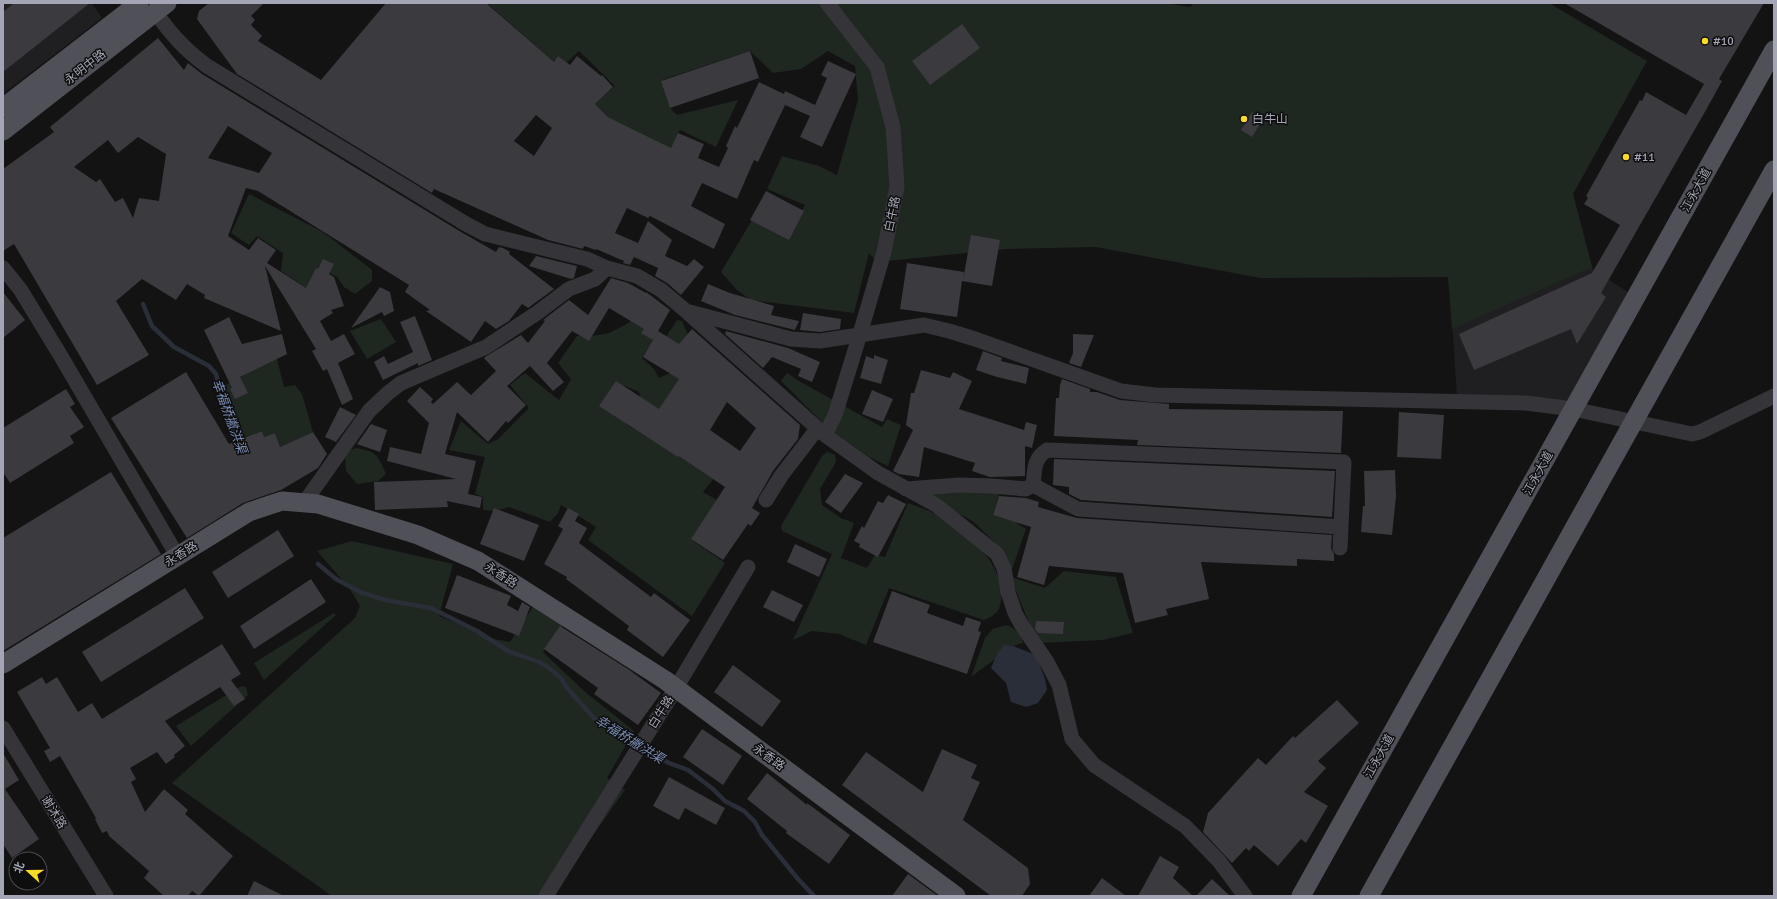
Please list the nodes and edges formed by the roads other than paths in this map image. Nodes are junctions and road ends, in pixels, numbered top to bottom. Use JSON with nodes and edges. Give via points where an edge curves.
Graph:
{"nodes":[{"id":1,"x":827,"y":3,"type":"edge"},
{"id":2,"x":154,"y":6,"type":"edge"},
{"id":3,"x":1774,"y":50,"type":"edge"},
{"id":4,"x":3,"y":108,"type":"edge"},
{"id":5,"x":3,"y":131,"type":"edge"},
{"id":6,"x":1774,"y":170,"type":"edge"},
{"id":7,"x":3,"y":268,"type":"edge"},
{"id":8,"x":607,"y":268,"type":"junction"},
{"id":9,"x":686,"y":310,"type":"junction"},
{"id":10,"x":860,"y":334,"type":"junction"},
{"id":11,"x":1774,"y":396,"type":"edge"},
{"id":12,"x":1573,"y":409,"type":"junction"},
{"id":13,"x":1633,"y":422,"type":"junction"},
{"id":14,"x":821,"y":432,"type":"junction"},
{"id":15,"x":1033,"y":485,"type":"junction"},
{"id":16,"x":906,"y":489,"type":"junction"},
{"id":17,"x":766,"y":500,"type":"dead end"},
{"id":18,"x":304,"y":503,"type":"junction"},
{"id":19,"x":1341,"y":527,"type":"junction"},
{"id":20,"x":1340,"y":548,"type":"dead end"},
{"id":21,"x":178,"y":557,"type":"junction"},
{"id":22,"x":748,"y":567,"type":"dead end"},
{"id":23,"x":3,"y":664,"type":"edge"},
{"id":24,"x":676,"y":688,"type":"junction"},
{"id":25,"x":3,"y":728,"type":"edge"},
{"id":26,"x":106,"y":896,"type":"edge"},
{"id":27,"x":546,"y":896,"type":"edge"},
{"id":28,"x":956,"y":896,"type":"edge"},
{"id":29,"x":1245,"y":896,"type":"edge"},
{"id":30,"x":1301,"y":896,"type":"edge"},
{"id":31,"x":1369,"y":896,"type":"edge"}],
"edges":[{"from":1,"to":10,"type":"street","name":"白牛路","via":[[877,67],[893,127],[897,187],[884,252]]},
{"from":2,"to":4,"type":"main road","name":"永明中路"},
{"from":2,"to":5,"type":"main road","name":"永明中路"},
{"from":2,"to":8,"type":"street","via":[[173,36],[207,66],[466,224],[485,234],[574,255]]},
{"from":3,"to":12,"type":"main road","name":"江永大道"},
{"from":6,"to":13,"type":"main road"},
{"from":7,"to":21,"type":"street","via":[[20,289],[62,358]]},
{"from":8,"to":9,"type":"street","via":[[637,276],[661,290]]},
{"from":8,"to":18,"type":"street","via":[[595,279],[569,289],[486,347],[401,383],[388,393],[369,411]]},
{"from":9,"to":10,"type":"street","via":[[791,339],[820,340]]},
{"from":9,"to":14,"type":"street"},
{"from":10,"to":12,"type":"street","via":[[924,326],[937,328],[1121,391],[1148,394],[1526,403]]},
{"from":10,"to":14,"type":"street","name":"白牛路","via":[[835,415]]},
{"from":11,"to":13,"type":"street","via":[[1692,434]]},
{"from":12,"to":13,"type":"street"},
{"from":12,"to":30,"type":"main road","name":"江永大道"},
{"from":13,"to":31,"type":"main road"},
{"from":14,"to":16,"type":"street","via":[[878,473]]},
{"from":14,"to":17,"type":"street","name":"白牛路","via":[[786,469]]},
{"from":15,"to":16,"type":"street","via":[[1026,489],[959,485]]},
{"from":15,"to":19,"type":"street","via":[[1078,509]]},
{"from":15,"to":19,"type":"street","via":[[1036,460],[1047,450],[1344,462]]},
{"from":16,"to":29,"type":"street","via":[[936,505],[997,554],[1004,568],[1015,613],[1048,662],[1059,685],[1072,739],[1094,765],[1185,826],[1218,861]]},
{"from":18,"to":21,"type":"main road","name":"永香路","via":[[282,501],[249,512]]},
{"from":18,"to":24,"type":"main road","name":"永香路","via":[[318,504],[418,535],[478,561]]},
{"from":19,"to":20,"type":"street"},
{"from":21,"to":23,"type":"main road","name":"永香路"},
{"from":22,"to":24,"type":"street","name":"白牛路"},
{"from":24,"to":27,"type":"street","name":"白牛路"},
{"from":24,"to":28,"type":"main road","name":"永香路"},
{"from":25,"to":26,"type":"street","name":"谢沐路"}]}
